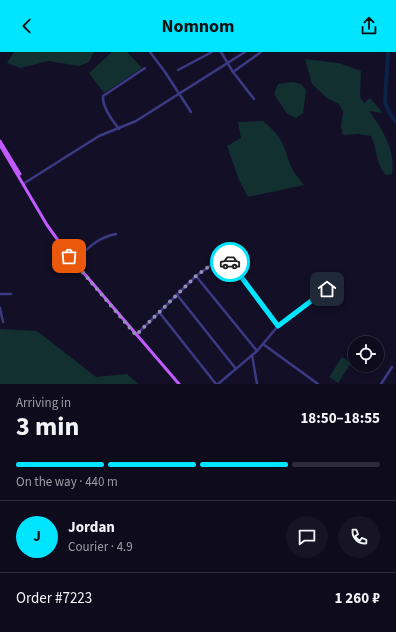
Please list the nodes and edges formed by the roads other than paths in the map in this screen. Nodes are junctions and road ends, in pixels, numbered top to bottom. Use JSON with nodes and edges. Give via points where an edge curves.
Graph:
{"nodes":[{"id":1,"x":150,"y":52,"type":"edge"},
{"id":2,"x":212,"y":52,"type":"edge"},
{"id":3,"x":221,"y":52,"type":"edge"},
{"id":4,"x":245,"y":52,"type":"edge"},
{"id":5,"x":261,"y":52,"type":"edge"},
{"id":6,"x":228,"y":64,"type":"junction"},
{"id":7,"x":145,"y":68,"type":"dead end"},
{"id":8,"x":178,"y":70,"type":"dead end"},
{"id":9,"x":233,"y":72,"type":"junction"},
{"id":10,"x":180,"y":95,"type":"junction"},
{"id":11,"x":254,"y":99,"type":"dead end"},
{"id":12,"x":191,"y":112,"type":"dead end"},
{"id":13,"x":119,"y":129,"type":"junction"},
{"id":14,"x":0,"y":141,"type":"edge"},
{"id":15,"x":0,"y":145,"type":"edge"},
{"id":16,"x":24,"y":183,"type":"junction"},
{"id":17,"x":116,"y":234,"type":"dead end"},
{"id":18,"x":74,"y":262,"type":"junction"},
{"id":19,"x":80,"y":269,"type":"junction"},
{"id":20,"x":196,"y":276,"type":"junction"},
{"id":21,"x":327,"y":289,"type":"dead end"},
{"id":22,"x":0,"y":294,"type":"edge"},
{"id":23,"x":11,"y":294,"type":"dead end"},
{"id":24,"x":178,"y":296,"type":"junction"},
{"id":25,"x":0,"y":308,"type":"edge"},
{"id":26,"x":159,"y":312,"type":"junction"},
{"id":27,"x":3,"y":322,"type":"dead end"},
{"id":28,"x":278,"y":326,"type":"junction"},
{"id":29,"x":136,"y":335,"type":"junction"},
{"id":30,"x":263,"y":344,"type":"junction"},
{"id":31,"x":256,"y":351,"type":"junction"},
{"id":32,"x":252,"y":355,"type":"junction"},
{"id":33,"x":392,"y":367,"type":"dead end"},
{"id":34,"x":236,"y":369,"type":"junction"},
{"id":35,"x":179,"y":384,"type":"edge"},
{"id":36,"x":217,"y":384,"type":"edge"},
{"id":37,"x":258,"y":384,"type":"edge"},
{"id":38,"x":318,"y":384,"type":"edge"},
{"id":39,"x":381,"y":384,"type":"edge"}],
"edges":[{"from":1,"to":10,"type":"street"},
{"from":2,"to":8,"type":"street"},
{"from":3,"to":6,"type":"street"},
{"from":4,"to":6,"type":"street"},
{"from":5,"to":9,"type":"street"},
{"from":6,"to":9,"type":"street"},
{"from":6,"to":10,"type":"street"},
{"from":7,"to":13,"type":"street","via":[[103,96],[112,120]]},
{"from":9,"to":11,"type":"street"},
{"from":10,"to":12,"type":"street"},
{"from":10,"to":13,"type":"street"},
{"from":13,"to":16,"type":"street","via":[[99,136]]},
{"from":14,"to":16,"type":"main road"},
{"from":15,"to":16,"type":"main road"},
{"from":16,"to":18,"type":"main road"},
{"from":16,"to":19,"type":"main road","via":[[54,236]]},
{"from":17,"to":18,"type":"street","via":[[94,242]]},
{"from":18,"to":19,"type":"main road"},
{"from":19,"to":29,"type":"main road"},
{"from":20,"to":24,"type":"street"},
{"from":20,"to":28,"type":"street","via":[[225,255]]},
{"from":20,"to":31,"type":"street"},
{"from":21,"to":28,"type":"street"},
{"from":22,"to":23,"type":"street"},
{"from":24,"to":26,"type":"street"},
{"from":24,"to":34,"type":"street"},
{"from":25,"to":27,"type":"street"},
{"from":26,"to":29,"type":"street"},
{"from":26,"to":36,"type":"street"},
{"from":28,"to":30,"type":"street"},
{"from":29,"to":35,"type":"main road"},
{"from":30,"to":31,"type":"street"},
{"from":30,"to":38,"type":"street"},
{"from":31,"to":32,"type":"street"},
{"from":32,"to":34,"type":"street"},
{"from":32,"to":37,"type":"street"},
{"from":33,"to":39,"type":"street"},
{"from":34,"to":36,"type":"street"}]}
